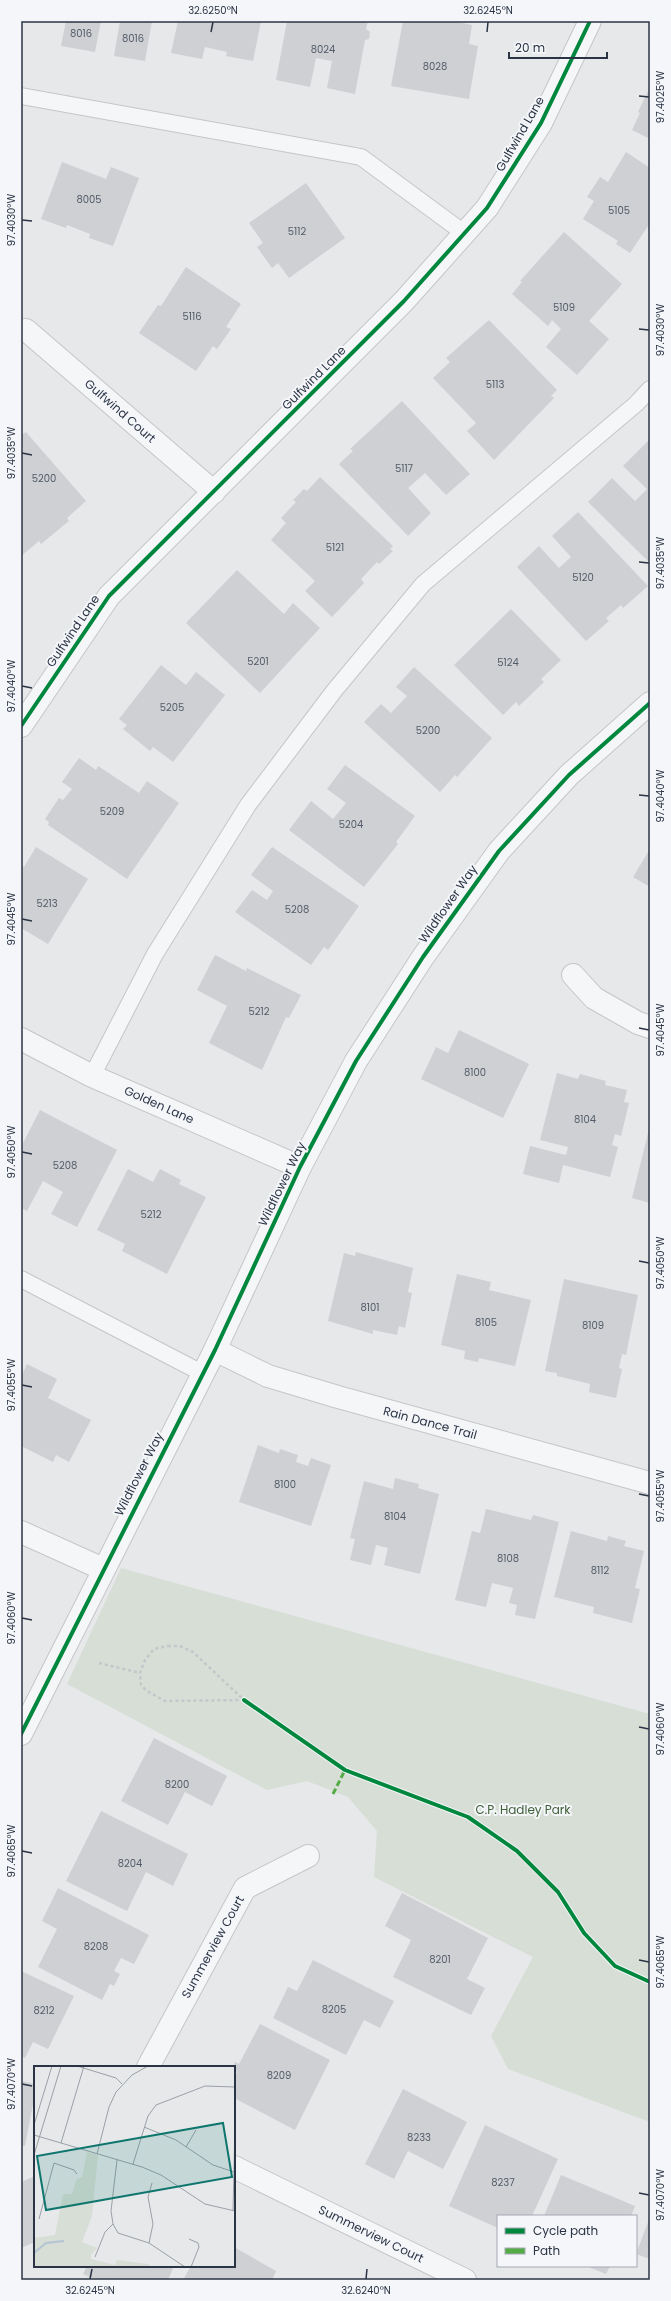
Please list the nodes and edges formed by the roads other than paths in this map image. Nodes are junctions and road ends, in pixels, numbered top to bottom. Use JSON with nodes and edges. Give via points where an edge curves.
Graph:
{"nodes":[{"id":1,"x":590,"y":21,"type":"edge"},
{"id":2,"x":21,"y":96,"type":"edge"},
{"id":3,"x":464,"y":233,"type":"junction"},
{"id":4,"x":26,"y":330,"type":"dead end"},
{"id":5,"x":650,"y":390,"type":"edge"},
{"id":6,"x":214,"y":492,"type":"junction"},
{"id":7,"x":650,"y":703,"type":"edge"},
{"id":8,"x":21,"y":726,"type":"edge"},
{"id":9,"x":573,"y":975,"type":"dead end"},
{"id":10,"x":650,"y":1027,"type":"edge"},
{"id":11,"x":21,"y":1039,"type":"edge"},
{"id":12,"x":92,"y":1076,"type":"junction"},
{"id":13,"x":300,"y":1167,"type":"junction"},
{"id":14,"x":21,"y":1279,"type":"edge"},
{"id":15,"x":215,"y":1350,"type":"junction"},
{"id":16,"x":202,"y":1373,"type":"junction"},
{"id":17,"x":650,"y":1483,"type":"edge"},
{"id":18,"x":21,"y":1532,"type":"edge"},
{"id":19,"x":103,"y":1569,"type":"junction"},
{"id":20,"x":21,"y":1734,"type":"edge"},
{"id":21,"x":308,"y":1856,"type":"dead end"},
{"id":22,"x":149,"y":2066,"type":"edge"},
{"id":23,"x":235,"y":2167,"type":"edge"},
{"id":24,"x":465,"y":2280,"type":"edge"}],
"edges":[{"from":1,"to":3,"type":"street","name":"Gulfwind Lane","via":[[541,123],[487,208]]},
{"from":2,"to":3,"type":"lane","via":[[361,158]]},
{"from":3,"to":6,"type":"street","name":"Gulfwind Lane","via":[[404,301]]},
{"from":4,"to":6,"type":"street","name":"Gulfwind Court"},
{"from":5,"to":12,"type":"lane","via":[[423,584],[334,691],[231,832],[155,954]]},
{"from":6,"to":8,"type":"street","name":"Gulfwind Lane","via":[[109,596]]},
{"from":7,"to":13,"type":"street","name":"Wildflower Way","via":[[569,775],[499,851],[423,957],[356,1061]]},
{"from":9,"to":10,"type":"street","via":[[594,998]]},
{"from":11,"to":12,"type":"street","name":"Golden Lane"},
{"from":12,"to":13,"type":"street","name":"Golden Lane"},
{"from":13,"to":15,"type":"street","name":"Wildflower Way"},
{"from":14,"to":16,"type":"lane"},
{"from":15,"to":16,"type":"street","name":"Wildflower Way"},
{"from":15,"to":17,"type":"street","name":"Rain Dance Trail","via":[[268,1376]]},
{"from":16,"to":19,"type":"street","name":"Wildflower Way"},
{"from":18,"to":19,"type":"street"},
{"from":19,"to":20,"type":"street","name":"Wildflower Way"},
{"from":21,"to":22,"type":"street","name":"Summerview Court","via":[[245,1888]]},
{"from":23,"to":24,"type":"street","name":"Summerview Court"}]}
